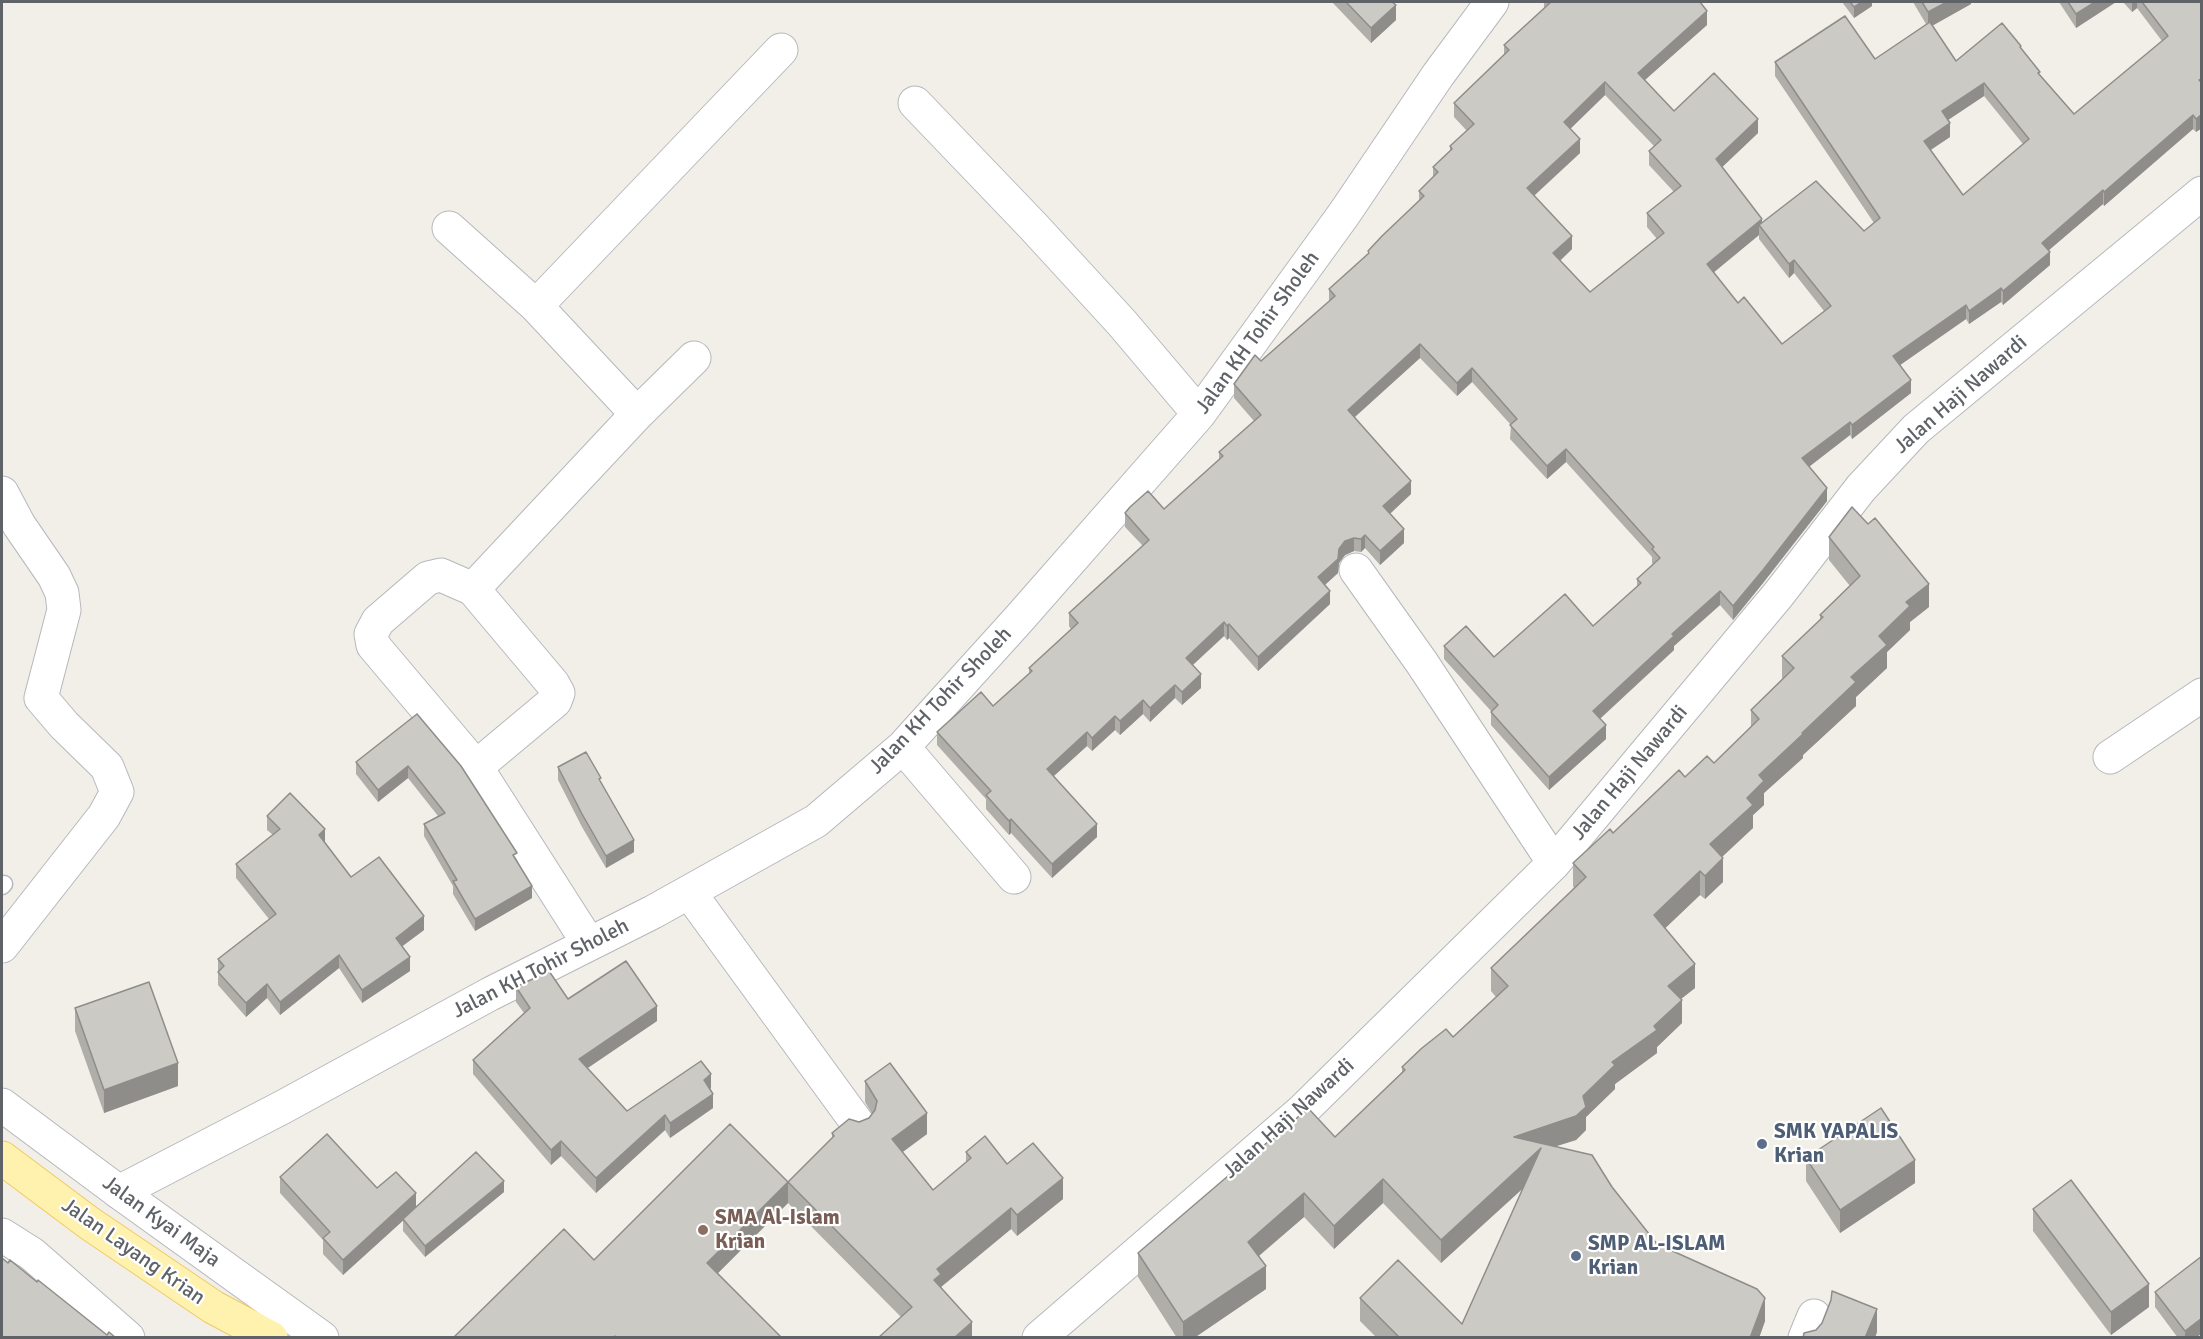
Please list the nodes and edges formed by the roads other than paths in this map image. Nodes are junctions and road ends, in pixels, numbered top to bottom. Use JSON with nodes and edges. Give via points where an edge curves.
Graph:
{"nodes":[{"id":1,"x":1492,"y":2,"type":"edge"},
{"id":2,"x":781,"y":50,"type":"dead end"},
{"id":3,"x":915,"y":103,"type":"dead end"},
{"id":4,"x":2202,"y":193,"type":"edge"},
{"id":5,"x":449,"y":228,"type":"dead end"},
{"id":6,"x":536,"y":306,"type":"junction"},
{"id":7,"x":694,"y":358,"type":"dead end"},
{"id":8,"x":638,"y":414,"type":"junction"},
{"id":9,"x":1199,"y":414,"type":"junction"},
{"id":10,"x":2,"y":493,"type":"edge"},
{"id":11,"x":1356,"y":570,"type":"dead end"},
{"id":12,"x":473,"y":589,"type":"junction"},
{"id":13,"x":2202,"y":696,"type":"edge"},
{"id":14,"x":903,"y":747,"type":"junction"},
{"id":15,"x":2110,"y":757,"type":"dead end"},
{"id":16,"x":476,"y":767,"type":"junction"},
{"id":17,"x":1554,"y":863,"type":"junction"},
{"id":18,"x":1014,"y":877,"type":"dead end"},
{"id":19,"x":689,"y":892,"type":"junction"},
{"id":20,"x":590,"y":944,"type":"junction"},
{"id":21,"x":2,"y":946,"type":"edge"},
{"id":22,"x":2,"y":1105,"type":"edge"},
{"id":23,"x":858,"y":1124,"type":"edge"},
{"id":24,"x":2,"y":1158,"type":"edge"},
{"id":25,"x":119,"y":1192,"type":"junction"},
{"id":26,"x":2,"y":1234,"type":"edge"},
{"id":27,"x":128,"y":1338,"type":"edge"},
{"id":28,"x":271,"y":1338,"type":"edge"},
{"id":29,"x":322,"y":1338,"type":"edge"},
{"id":30,"x":1039,"y":1338,"type":"edge"}],
"edges":[{"from":1,"to":9,"type":"street","name":"Jalan KH Tohir Sholeh","via":[[1338,224]]},
{"from":2,"to":6,"type":"street"},
{"from":3,"to":9,"type":"street","via":[[1034,226]]},
{"from":4,"to":17,"type":"street","name":"Jalan Haji Nawardi","via":[[1916,429],[1861,488],[1779,595]]},
{"from":5,"to":6,"type":"street"},
{"from":6,"to":8,"type":"street"},
{"from":7,"to":8,"type":"street"},
{"from":8,"to":12,"type":"street"},
{"from":9,"to":14,"type":"street","name":"Jalan KH Tohir Sholeh"},
{"from":10,"to":21,"type":"street","via":[[62,593],[64,610],[41,698],[107,767],[117,792],[104,816]]},
{"from":11,"to":17,"type":"street"},
{"from":12,"to":16,"type":"street","via":[[558,693],[555,700]]},
{"from":12,"to":16,"type":"street","via":[[441,575],[428,578],[378,621],[371,634],[373,645]]},
{"from":13,"to":15,"type":"street"},
{"from":14,"to":18,"type":"street"},
{"from":14,"to":19,"type":"street","name":"Jalan KH Tohir Sholeh","via":[[816,821]]},
{"from":16,"to":20,"type":"street"},
{"from":17,"to":30,"type":"street","name":"Jalan Haji Nawardi","via":[[1302,1111]]},
{"from":19,"to":20,"type":"street","name":"Jalan KH Tohir Sholeh"},
{"from":19,"to":23,"type":"street"},
{"from":20,"to":25,"type":"street","name":"Jalan KH Tohir Sholeh"},
{"from":22,"to":25,"type":"street","name":"Jalan Kyai Maja"},
{"from":24,"to":28,"type":"main road","name":"Jalan Layang Krian","via":[[213,1307]]},
{"from":25,"to":29,"type":"street","name":"Jalan Kyai Maja"},
{"from":26,"to":27,"type":"street","via":[[32,1254]]}]}
